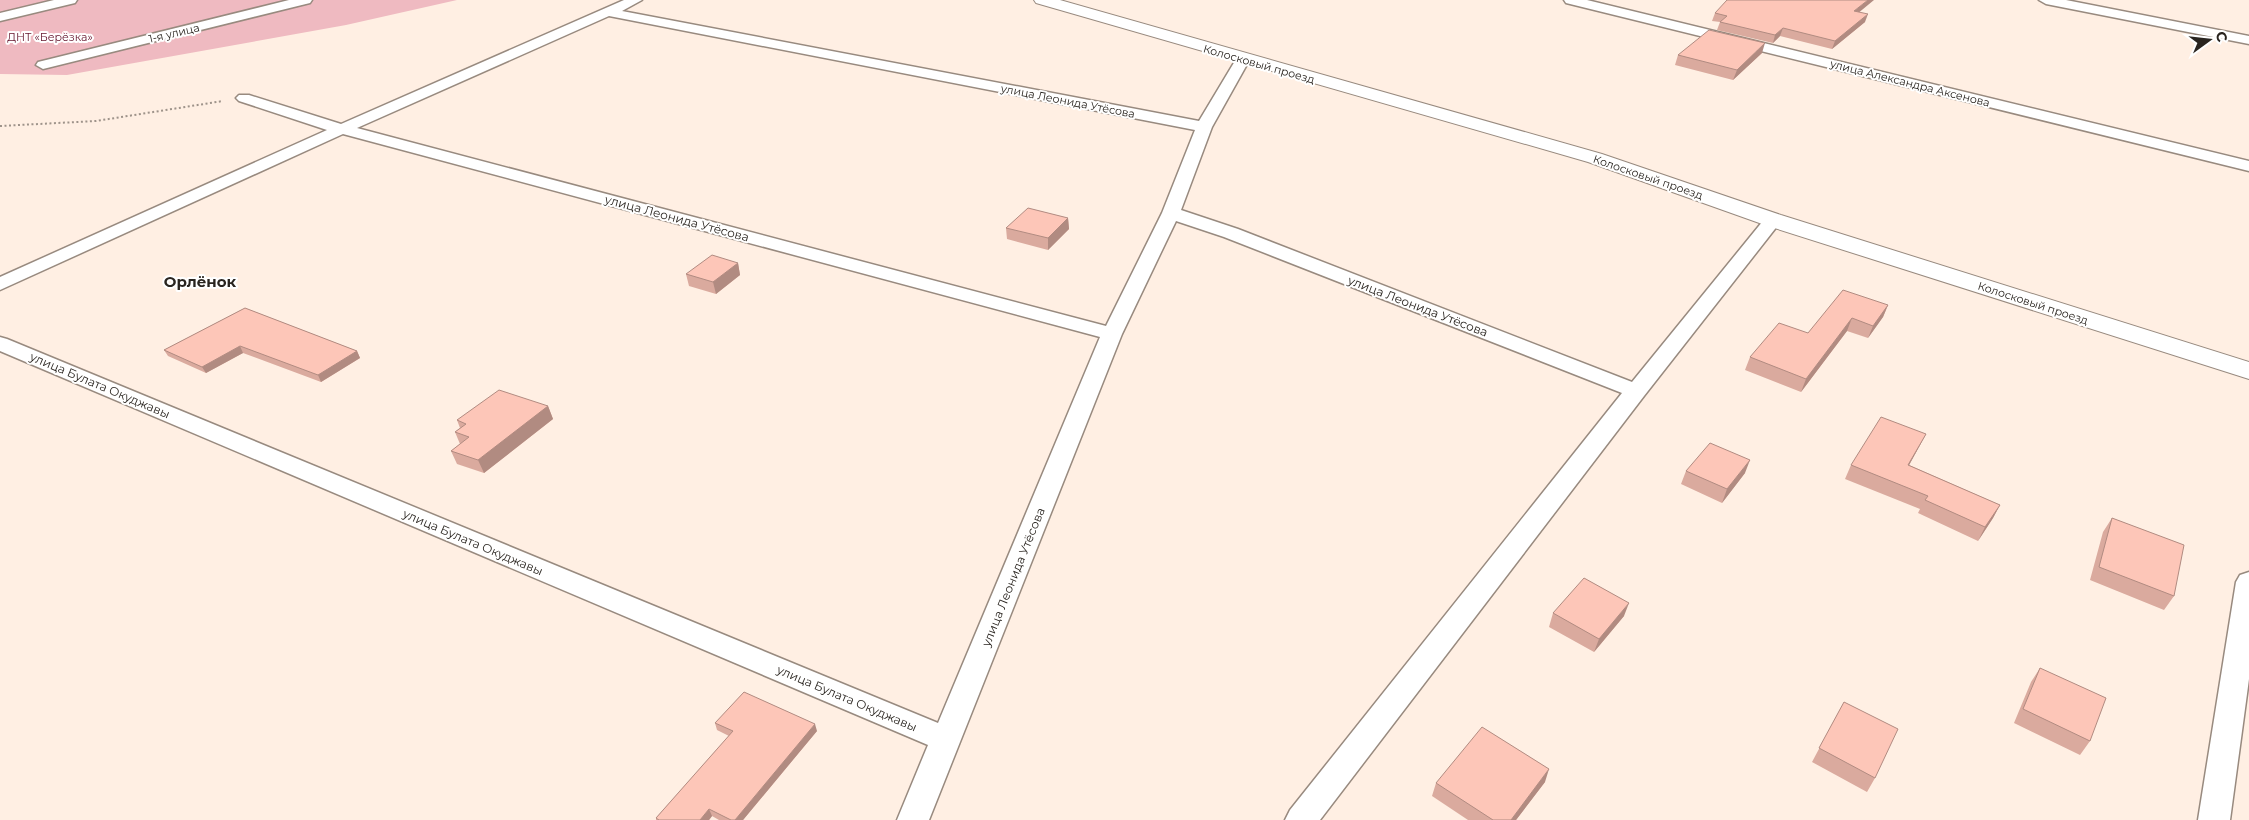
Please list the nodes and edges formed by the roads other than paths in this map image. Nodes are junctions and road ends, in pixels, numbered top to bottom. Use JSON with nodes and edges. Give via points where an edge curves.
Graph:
{"nodes":[{"id":1,"x":70,"y":0,"type":"edge"},
{"id":2,"x":305,"y":0,"type":"edge"},
{"id":3,"x":635,"y":0,"type":"edge"},
{"id":4,"x":1042,"y":0,"type":"edge"},
{"id":5,"x":1571,"y":0,"type":"edge"},
{"id":6,"x":2046,"y":0,"type":"edge"},
{"id":7,"x":608,"y":12,"type":"junction"},
{"id":8,"x":0,"y":17,"type":"edge"},
{"id":9,"x":2249,"y":40,"type":"edge"},
{"id":10,"x":1243,"y":59,"type":"junction"},
{"id":11,"x":43,"y":65,"type":"dead end"},
{"id":12,"x":244,"y":98,"type":"road end"},
{"id":13,"x":1204,"y":127,"type":"junction"},
{"id":14,"x":342,"y":129,"type":"junction"},
{"id":15,"x":2249,"y":166,"type":"edge"},
{"id":16,"x":1171,"y":213,"type":"junction"},
{"id":17,"x":1773,"y":220,"type":"junction"},
{"id":18,"x":0,"y":284,"type":"edge"},
{"id":19,"x":1112,"y":334,"type":"junction"},
{"id":20,"x":0,"y":343,"type":"edge"},
{"id":21,"x":2249,"y":371,"type":"edge"},
{"id":22,"x":1636,"y":391,"type":"junction"},
{"id":23,"x":2249,"y":582,"type":"edge"},
{"id":24,"x":947,"y":740,"type":"junction"},
{"id":25,"x":913,"y":820,"type":"edge"},
{"id":26,"x":1300,"y":820,"type":"edge"},
{"id":27,"x":2214,"y":820,"type":"edge"}],
"edges":[{"from":1,"to":8,"type":"street"},
{"from":2,"to":11,"type":"street","name":"1-я улица"},
{"from":3,"to":7,"type":"street"},
{"from":4,"to":10,"type":"street","name":"Колосковый проезд"},
{"from":5,"to":15,"type":"street","name":"улица Александра Аксенова"},
{"from":6,"to":9,"type":"street"},
{"from":7,"to":13,"type":"street","name":"улица Леонида Утёсова"},
{"from":7,"to":14,"type":"street"},
{"from":10,"to":13,"type":"street","name":"улица Леонида Утёсова"},
{"from":10,"to":17,"type":"street","name":"Колосковый проезд","via":[[1595,158]]},
{"from":12,"to":14,"type":"street","name":"улица Леонида Утёсова"},
{"from":13,"to":16,"type":"street","name":"улица Леонида Утёсова"},
{"from":14,"to":18,"type":"street"},
{"from":14,"to":19,"type":"street","name":"улица Леонида Утёсова"},
{"from":16,"to":19,"type":"street","name":"улица Леонида Утёсова"},
{"from":16,"to":22,"type":"street","name":"улица Леонида Утёсова","via":[[1231,233]]},
{"from":17,"to":21,"type":"street","name":"Колосковый проезд"},
{"from":17,"to":22,"type":"street"},
{"from":19,"to":24,"type":"street","name":"улица Леонида Утёсова"},
{"from":20,"to":24,"type":"street","name":"улица Булата Окуджавы"},
{"from":22,"to":26,"type":"street"},
{"from":23,"to":27,"type":"street"},
{"from":24,"to":25,"type":"street","name":"улица Леонида Утёсова"}]}
